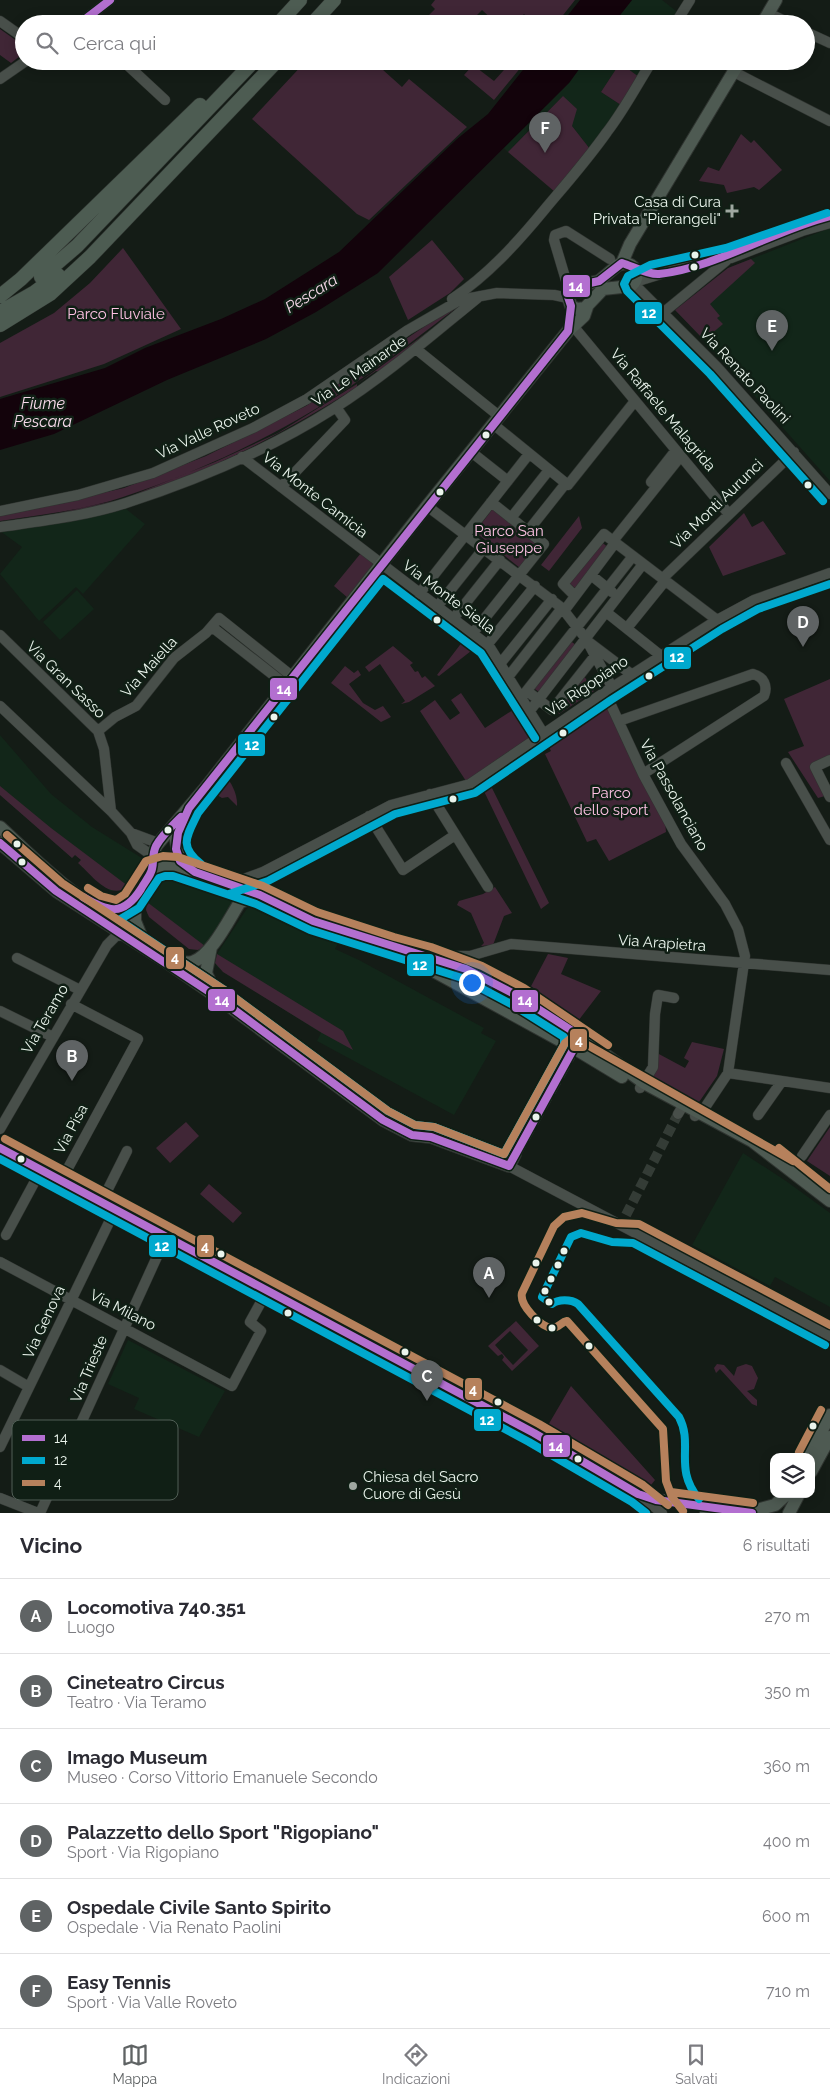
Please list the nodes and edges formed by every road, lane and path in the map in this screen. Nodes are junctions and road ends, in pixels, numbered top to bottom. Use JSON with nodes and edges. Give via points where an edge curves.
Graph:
{"nodes":[{"id":1,"x":110,"y":0,"type":"edge"},
{"id":2,"x":300,"y":0,"type":"edge"},
{"id":3,"x":311,"y":0,"type":"edge"},
{"id":4,"x":323,"y":0,"type":"edge"},
{"id":5,"x":334,"y":0,"type":"edge"},
{"id":6,"x":690,"y":0,"type":"edge"},
{"id":7,"x":776,"y":0,"type":"edge"},
{"id":8,"x":90,"y":15,"type":"edge"},
{"id":9,"x":286,"y":15,"type":"edge"},
{"id":10,"x":297,"y":15,"type":"edge"},
{"id":11,"x":309,"y":15,"type":"edge"},
{"id":12,"x":320,"y":15,"type":"edge"},
{"id":13,"x":681,"y":15,"type":"edge"},
{"id":14,"x":767,"y":15,"type":"edge"},
{"id":15,"x":0,"y":21,"type":"edge"},
{"id":16,"x":15,"y":32,"type":"edge"},
{"id":17,"x":815,"y":36,"type":"edge"},
{"id":18,"x":830,"y":43,"type":"edge"},
{"id":19,"x":15,"y":69,"type":"edge"},
{"id":20,"x":133,"y":70,"type":"edge"},
{"id":21,"x":233,"y":70,"type":"edge"},
{"id":22,"x":247,"y":70,"type":"edge"},
{"id":23,"x":256,"y":70,"type":"edge"},
{"id":24,"x":268,"y":70,"type":"edge"},
{"id":25,"x":646,"y":70,"type":"edge"},
{"id":26,"x":735,"y":70,"type":"edge"},
{"id":27,"x":742,"y":70,"type":"edge"},
{"id":28,"x":0,"y":79,"type":"edge"},
{"id":29,"x":232,"y":91,"type":"junction"},
{"id":30,"x":165,"y":100,"type":"dead end"},
{"id":31,"x":830,"y":121,"type":"edge"},
{"id":32,"x":830,"y":216,"type":"edge"},
{"id":33,"x":830,"y":223,"type":"edge"},
{"id":34,"x":731,"y":258,"type":"junction"},
{"id":35,"x":706,"y":262,"type":"junction"},
{"id":36,"x":620,"y":264,"type":"junction"},
{"id":37,"x":657,"y":274,"type":"junction"},
{"id":38,"x":634,"y":283,"type":"junction"},
{"id":39,"x":620,"y":287,"type":"junction"},
{"id":40,"x":479,"y":295,"type":"junction"},
{"id":41,"x":570,"y":295,"type":"junction"},
{"id":42,"x":0,"y":296,"type":"edge"},
{"id":43,"x":0,"y":302,"type":"edge"},
{"id":44,"x":587,"y":307,"type":"junction"},
{"id":45,"x":0,"y":312,"type":"edge"},
{"id":46,"x":664,"y":312,"type":"junction"},
{"id":47,"x":0,"y":325,"type":"edge"},
{"id":48,"x":571,"y":329,"type":"junction"},
{"id":49,"x":408,"y":330,"type":"junction"},
{"id":50,"x":416,"y":349,"type":"junction"},
{"id":51,"x":636,"y":401,"type":"junction"},
{"id":52,"x":336,"y":407,"type":"junction"},
{"id":53,"x":496,"y":420,"type":"junction"},
{"id":54,"x":470,"y":451,"type":"junction"},
{"id":55,"x":794,"y":452,"type":"junction"},
{"id":56,"x":678,"y":453,"type":"junction"},
{"id":57,"x":529,"y":454,"type":"junction"},
{"id":58,"x":242,"y":456,"type":"junction"},
{"id":59,"x":549,"y":470,"type":"junction"},
{"id":60,"x":508,"y":481,"type":"junction"},
{"id":61,"x":567,"y":484,"type":"junction"},
{"id":62,"x":282,"y":487,"type":"junction"},
{"id":63,"x":830,"y":494,"type":"edge"},
{"id":64,"x":491,"y":502,"type":"junction"},
{"id":65,"x":427,"y":506,"type":"junction"},
{"id":66,"x":0,"y":511,"type":"edge"},
{"id":67,"x":728,"y":513,"type":"junction"},
{"id":68,"x":511,"y":518,"type":"junction"},
{"id":69,"x":0,"y":527,"type":"edge"},
{"id":70,"x":528,"y":531,"type":"junction"},
{"id":71,"x":466,"y":535,"type":"junction"},
{"id":72,"x":614,"y":542,"type":"junction"},
{"id":73,"x":484,"y":548,"type":"junction"},
{"id":74,"x":633,"y":556,"type":"junction"},
{"id":75,"x":500,"y":560,"type":"junction"},
{"id":76,"x":643,"y":564,"type":"junction"},
{"id":77,"x":381,"y":565,"type":"junction"},
{"id":78,"x":520,"y":574,"type":"junction"},
{"id":79,"x":830,"y":574,"type":"edge"},
{"id":80,"x":591,"y":575,"type":"junction"},
{"id":81,"x":663,"y":580,"type":"junction"},
{"id":82,"x":535,"y":586,"type":"junction"},
{"id":83,"x":607,"y":588,"type":"junction"},
{"id":84,"x":419,"y":594,"type":"junction"},
{"id":85,"x":575,"y":596,"type":"junction"},
{"id":86,"x":618,"y":596,"type":"junction"},
{"id":87,"x":552,"y":599,"type":"junction"},
{"id":88,"x":437,"y":607,"type":"junction"},
{"id":89,"x":563,"y":609,"type":"junction"},
{"id":90,"x":606,"y":612,"type":"junction"},
{"id":91,"x":453,"y":619,"type":"junction"},
{"id":92,"x":716,"y":620,"type":"junction"},
{"id":93,"x":212,"y":627,"type":"junction"},
{"id":94,"x":577,"y":627,"type":"junction"},
{"id":95,"x":627,"y":628,"type":"junction"},
{"id":96,"x":473,"y":634,"type":"junction"},
{"id":97,"x":0,"y":635,"type":"edge"},
{"id":98,"x":586,"y":640,"type":"junction"},
{"id":99,"x":487,"y":644,"type":"junction"},
{"id":100,"x":660,"y":656,"type":"junction"},
{"id":101,"x":594,"y":657,"type":"junction"},
{"id":102,"x":500,"y":664,"type":"junction"},
{"id":103,"x":631,"y":674,"type":"junction"},
{"id":104,"x":508,"y":677,"type":"junction"},
{"id":105,"x":289,"y":681,"type":"junction"},
{"id":106,"x":608,"y":689,"type":"junction"},
{"id":107,"x":524,"y":695,"type":"junction"},
{"id":108,"x":538,"y":700,"type":"junction"},
{"id":109,"x":0,"y":706,"type":"edge"},
{"id":110,"x":529,"y":712,"type":"junction"},
{"id":111,"x":618,"y":721,"type":"junction"},
{"id":112,"x":98,"y":731,"type":"junction"},
{"id":113,"x":543,"y":733,"type":"junction"},
{"id":114,"x":830,"y":760,"type":"edge"},
{"id":115,"x":786,"y":763,"type":"dead end"},
{"id":116,"x":643,"y":774,"type":"junction"},
{"id":117,"x":108,"y":793,"type":"junction"},
{"id":118,"x":430,"y":794,"type":"junction"},
{"id":119,"x":830,"y":797,"type":"edge"},
{"id":120,"x":98,"y":800,"type":"junction"},
{"id":121,"x":189,"y":808,"type":"junction"},
{"id":122,"x":111,"y":811,"type":"junction"},
{"id":123,"x":369,"y":816,"type":"junction"},
{"id":124,"x":0,"y":828,"type":"edge"},
{"id":125,"x":131,"y":833,"type":"junction"},
{"id":126,"x":456,"y":835,"type":"junction"},
{"id":127,"x":830,"y":840,"type":"edge"},
{"id":128,"x":0,"y":843,"type":"edge"},
{"id":129,"x":158,"y":843,"type":"junction"},
{"id":130,"x":177,"y":863,"type":"junction"},
{"id":131,"x":152,"y":865,"type":"junction"},
{"id":132,"x":226,"y":885,"type":"junction"},
{"id":133,"x":488,"y":888,"type":"dead end"},
{"id":134,"x":135,"y":898,"type":"junction"},
{"id":135,"x":240,"y":902,"type":"junction"},
{"id":136,"x":313,"y":921,"type":"junction"},
{"id":137,"x":126,"y":935,"type":"junction"},
{"id":138,"x":211,"y":947,"type":"junction"},
{"id":139,"x":390,"y":947,"type":"junction"},
{"id":140,"x":146,"y":949,"type":"junction"},
{"id":141,"x":493,"y":949,"type":"junction"},
{"id":142,"x":428,"y":956,"type":"junction"},
{"id":143,"x":17,"y":958,"type":"dead end"},
{"id":144,"x":162,"y":958,"type":"junction"},
{"id":145,"x":745,"y":964,"type":"junction"},
{"id":146,"x":466,"y":969,"type":"junction"},
{"id":147,"x":830,"y":970,"type":"edge"},
{"id":148,"x":449,"y":971,"type":"junction"},
{"id":149,"x":462,"y":985,"type":"junction"},
{"id":150,"x":80,"y":990,"type":"junction"},
{"id":151,"x":217,"y":997,"type":"junction"},
{"id":152,"x":674,"y":998,"type":"dead end"},
{"id":153,"x":71,"y":1004,"type":"junction"},
{"id":154,"x":0,"y":1011,"type":"edge"},
{"id":155,"x":574,"y":1032,"type":"junction"},
{"id":156,"x":53,"y":1037,"type":"junction"},
{"id":157,"x":572,"y":1051,"type":"junction"},
{"id":158,"x":728,"y":1072,"type":"junction"},
{"id":159,"x":782,"y":1081,"type":"junction"},
{"id":160,"x":642,"y":1086,"type":"junction"},
{"id":161,"x":830,"y":1088,"type":"edge"},
{"id":162,"x":697,"y":1114,"type":"junction"},
{"id":163,"x":758,"y":1115,"type":"dead end"},
{"id":164,"x":830,"y":1115,"type":"edge"},
{"id":165,"x":0,"y":1129,"type":"edge"},
{"id":166,"x":0,"y":1148,"type":"edge"},
{"id":167,"x":127,"y":1151,"type":"dead end"},
{"id":168,"x":515,"y":1154,"type":"tunnel mouth"},
{"id":169,"x":802,"y":1156,"type":"dead end"},
{"id":170,"x":510,"y":1166,"type":"junction"},
{"id":171,"x":41,"y":1170,"type":"junction"},
{"id":172,"x":61,"y":1181,"type":"junction"},
{"id":173,"x":830,"y":1201,"type":"edge"},
{"id":174,"x":101,"y":1203,"type":"junction"},
{"id":175,"x":115,"y":1210,"type":"junction"},
{"id":176,"x":626,"y":1215,"type":"tunnel mouth"},
{"id":177,"x":620,"y":1225,"type":"junction"},
{"id":178,"x":6,"y":1235,"type":"dead end"},
{"id":179,"x":166,"y":1237,"type":"junction"},
{"id":180,"x":0,"y":1262,"type":"edge"},
{"id":181,"x":267,"y":1291,"type":"junction"},
{"id":182,"x":71,"y":1300,"type":"junction"},
{"id":183,"x":774,"y":1306,"type":"junction"},
{"id":184,"x":123,"y":1327,"type":"junction"},
{"id":185,"x":830,"y":1327,"type":"edge"},
{"id":186,"x":830,"y":1336,"type":"edge"},
{"id":187,"x":0,"y":1370,"type":"edge"},
{"id":188,"x":29,"y":1387,"type":"junction"},
{"id":189,"x":830,"y":1415,"type":"edge"},
{"id":190,"x":13,"y":1420,"type":"edge"},
{"id":191,"x":81,"y":1420,"type":"edge"},
{"id":192,"x":12,"y":1422,"type":"edge"},
{"id":193,"x":830,"y":1437,"type":"edge"},
{"id":194,"x":0,"y":1447,"type":"edge"},
{"id":195,"x":823,"y":1449,"type":"edge"},
{"id":196,"x":815,"y":1464,"type":"edge"},
{"id":197,"x":638,"y":1494,"type":"junction"},
{"id":198,"x":0,"y":1498,"type":"edge"},
{"id":199,"x":783,"y":1498,"type":"edge"},
{"id":200,"x":797,"y":1498,"type":"edge"},
{"id":201,"x":45,"y":1500,"type":"edge"},
{"id":202,"x":719,"y":1508,"type":"junction"},
{"id":203,"x":751,"y":1512,"type":"edge"},
{"id":204,"x":39,"y":1513,"type":"edge"},
{"id":205,"x":662,"y":1513,"type":"edge"},
{"id":206,"x":706,"y":1513,"type":"edge"},
{"id":207,"x":789,"y":1513,"type":"edge"}],
"edges":[{"from":1,"to":8,"type":"street"},
{"from":2,"to":9,"type":"highway"},
{"from":3,"to":10,"type":"highway"},
{"from":4,"to":11,"type":"highway"},
{"from":5,"to":12,"type":"highway"},
{"from":6,"to":13,"type":"street"},
{"from":7,"to":14,"type":"main road"},
{"from":15,"to":16,"type":"street"},
{"from":17,"to":18,"type":"street"},
{"from":19,"to":28,"type":"street"},
{"from":20,"to":30,"type":"street"},
{"from":21,"to":42,"type":"highway"},
{"from":22,"to":29,"type":"highway"},
{"from":23,"to":29,"type":"highway"},
{"from":24,"to":47,"type":"highway","via":[[90,257],[50,294]]},
{"from":25,"to":49,"type":"street","name":"Via Valle Roveto","via":[[608,132],[526,231],[480,279]]},
{"from":26,"to":36,"type":"main road"},
{"from":27,"to":31,"type":"street"},
{"from":29,"to":43,"type":"highway","via":[[77,246],[38,279]]},
{"from":29,"to":45,"type":"highway","via":[[82,254],[35,292]]},
{"from":32,"to":35,"type":"street","via":[[799,224]]},
{"from":33,"to":34,"type":"street"},
{"from":34,"to":35,"type":"street"},
{"from":34,"to":46,"type":"street"},
{"from":35,"to":37,"type":"street"},
{"from":36,"to":37,"type":"street"},
{"from":36,"to":38,"type":"main road","via":[[637,274]]},
{"from":36,"to":39,"type":"main road","via":[[613,279]]},
{"from":36,"to":41,"type":"main road","via":[[599,281]]},
{"from":36,"to":41,"type":"street","via":[[566,231],[559,232],[554,240]]},
{"from":37,"to":38,"type":"street"},
{"from":38,"to":39,"type":"main road"},
{"from":38,"to":46,"type":"street","name":"Via Renato Paolini"},
{"from":39,"to":44,"type":"main road","via":[[603,289]]},
{"from":40,"to":41,"type":"street"},
{"from":40,"to":49,"type":"street","name":"Via Valle Roveto","via":[[456,302]]},
{"from":40,"to":50,"type":"street","name":"Via Le Mainarde"},
{"from":41,"to":44,"type":"main road","via":[[577,309]]},
{"from":41,"to":48,"type":"main road"},
{"from":44,"to":48,"type":"main road","via":[[584,316]]},
{"from":46,"to":55,"type":"street","name":"Via Renato Paolini"},
{"from":48,"to":51,"type":"street","name":"Via Raffaele Malagrida"},
{"from":48,"to":53,"type":"main road"},
{"from":49,"to":66,"type":"street","name":"Via Valle Roveto","via":[[307,399],[153,474],[78,495]]},
{"from":50,"to":52,"type":"street","name":"Via Le Mainarde"},
{"from":50,"to":53,"type":"street"},
{"from":51,"to":56,"type":"street","name":"Via Raffaele Malagrida"},
{"from":51,"to":61,"type":"street"},
{"from":52,"to":58,"type":"street","name":"Via Le Mainarde"},
{"from":52,"to":62,"type":"street","via":[[345,420]]},
{"from":53,"to":54,"type":"main road"},
{"from":53,"to":57,"type":"street"},
{"from":54,"to":60,"type":"street"},
{"from":54,"to":65,"type":"main road"},
{"from":55,"to":63,"type":"street","name":"Via Renato Paolini"},
{"from":55,"to":67,"type":"street","name":"Via Monti Aurunci"},
{"from":56,"to":67,"type":"street","name":"Via Raffaele Malagrida"},
{"from":56,"to":72,"type":"street"},
{"from":57,"to":59,"type":"street"},
{"from":57,"to":60,"type":"street"},
{"from":58,"to":62,"type":"street","name":"Via Monte Camicia"},
{"from":58,"to":69,"type":"street","name":"Via Monte Camicia","via":[[125,503]]},
{"from":59,"to":61,"type":"street"},
{"from":59,"to":68,"type":"street"},
{"from":60,"to":64,"type":"street"},
{"from":61,"to":70,"type":"street"},
{"from":62,"to":77,"type":"street","name":"Via Monte Camicia"},
{"from":64,"to":68,"type":"street"},
{"from":64,"to":71,"type":"street"},
{"from":65,"to":71,"type":"street","name":"Via Passolanciano"},
{"from":65,"to":77,"type":"main road"},
{"from":67,"to":81,"type":"street","name":"Via Monti Aurunci"},
{"from":68,"to":70,"type":"street"},
{"from":70,"to":78,"type":"street","via":[[544,544]]},
{"from":71,"to":73,"type":"street","name":"Via Passolanciano"},
{"from":71,"to":84,"type":"street"},
{"from":72,"to":74,"type":"street"},
{"from":72,"to":80,"type":"street"},
{"from":72,"to":85,"type":"street","via":[[604,534],[564,584]]},
{"from":73,"to":75,"type":"street","name":"Via Passolanciano"},
{"from":73,"to":88,"type":"street"},
{"from":74,"to":76,"type":"street"},
{"from":74,"to":83,"type":"street"},
{"from":75,"to":78,"type":"street","name":"Via Passolanciano"},
{"from":75,"to":91,"type":"street"},
{"from":76,"to":81,"type":"street"},
{"from":76,"to":86,"type":"street"},
{"from":77,"to":84,"type":"street","name":"Via Monte Siella"},
{"from":77,"to":105,"type":"main road"},
{"from":78,"to":82,"type":"street","name":"Via Passolanciano"},
{"from":78,"to":96,"type":"street"},
{"from":79,"to":92,"type":"street","name":"Via Rigopiano","via":[[754,600]]},
{"from":80,"to":83,"type":"street"},
{"from":80,"to":85,"type":"street"},
{"from":81,"to":92,"type":"street"},
{"from":81,"to":95,"type":"street","name":"Via Monti Aurunci"},
{"from":82,"to":87,"type":"street","name":"Via Passolanciano"},
{"from":82,"to":99,"type":"street"},
{"from":83,"to":86,"type":"street"},
{"from":83,"to":94,"type":"street"},
{"from":84,"to":88,"type":"street","name":"Via Monte Siella"},
{"from":85,"to":89,"type":"street"},
{"from":86,"to":90,"type":"street"},
{"from":87,"to":89,"type":"street","name":"Via Passolanciano"},
{"from":87,"to":102,"type":"street"},
{"from":88,"to":91,"type":"street","name":"Via Monte Siella"},
{"from":89,"to":94,"type":"street","name":"Via Passolanciano"},
{"from":89,"to":104,"type":"street"},
{"from":90,"to":95,"type":"street"},
{"from":90,"to":98,"type":"street"},
{"from":91,"to":96,"type":"street","name":"Via Monte Siella"},
{"from":92,"to":100,"type":"street","name":"Via Rigopiano"},
{"from":93,"to":105,"type":"street"},
{"from":93,"to":105,"type":"street","name":"Via Maiella","via":[[219,618]]},
{"from":93,"to":112,"type":"street","name":"Via Maiella","via":[[174,658],[136,706]]},
{"from":94,"to":98,"type":"street","name":"Via Passolanciano"},
{"from":94,"to":107,"type":"street"},
{"from":95,"to":100,"type":"street"},
{"from":96,"to":99,"type":"street","name":"Via Monte Siella"},
{"from":97,"to":112,"type":"street","name":"Via Gran Sasso"},
{"from":98,"to":101,"type":"street","name":"Via Passolanciano"},
{"from":98,"to":103,"type":"street","name":"Via Passolanciano"},
{"from":98,"to":108,"type":"street"},
{"from":99,"to":102,"type":"street","name":"Via Monte Siella"},
{"from":100,"to":103,"type":"street","name":"Via Rigopiano"},
{"from":101,"to":106,"type":"street","name":"Via Passolanciano"},
{"from":101,"to":108,"type":"street","via":[[552,710]]},
{"from":102,"to":104,"type":"street","name":"Via Monte Siella"},
{"from":103,"to":106,"type":"street","name":"Via Rigopiano"},
{"from":104,"to":107,"type":"street","name":"Via Monte Siella"},
{"from":105,"to":121,"type":"main road"},
{"from":106,"to":111,"type":"street","name":"Via Passolanciano"},
{"from":106,"to":113,"type":"street","name":"Via Rigopiano"},
{"from":107,"to":108,"type":"street"},
{"from":107,"to":110,"type":"street","name":"Via Monte Siella"},
{"from":108,"to":110,"type":"street"},
{"from":109,"to":120,"type":"street"},
{"from":110,"to":113,"type":"street","name":"Via Monte Siella"},
{"from":111,"to":116,"type":"street","name":"Via Passolanciano"},
{"from":111,"to":116,"type":"street","via":[[753,674],[765,683],[764,696]]},
{"from":112,"to":117,"type":"street","name":"Via Gran Sasso","via":[[104,749]]},
{"from":113,"to":118,"type":"street","name":"Via Rigopiano","via":[[470,784]]},
{"from":114,"to":119,"type":"street","via":[[815,767]]},
{"from":115,"to":127,"type":"street"},
{"from":116,"to":145,"type":"street","name":"Via Passolanciano","via":[[686,853],[725,904],[740,935]]},
{"from":117,"to":120,"type":"street","via":[[104,799]]},
{"from":117,"to":122,"type":"street","name":"Via Gran Sasso"},
{"from":118,"to":123,"type":"street","name":"Via Rigopiano","via":[[391,805]]},
{"from":118,"to":126,"type":"street"},
{"from":120,"to":122,"type":"street"},
{"from":121,"to":129,"type":"main road"},
{"from":121,"to":130,"type":"main road","via":[[176,840]]},
{"from":122,"to":125,"type":"street"},
{"from":123,"to":126,"type":"street","via":[[403,870]]},
{"from":123,"to":132,"type":"street","name":"Via Rigopiano","via":[[263,872]]},
{"from":124,"to":134,"type":"main road","via":[[61,881],[96,906],[109,910],[124,907]]},
{"from":125,"to":129,"type":"street"},
{"from":125,"to":131,"type":"street","via":[[135,843],[147,852]]},
{"from":126,"to":133,"type":"street"},
{"from":128,"to":137,"type":"main road","via":[[56,891]]},
{"from":129,"to":130,"type":"main road","via":[[169,848]]},
{"from":129,"to":131,"type":"main road"},
{"from":130,"to":131,"type":"main road"},
{"from":130,"to":132,"type":"main road"},
{"from":131,"to":134,"type":"main road"},
{"from":132,"to":135,"type":"main road"},
{"from":132,"to":136,"type":"main road","via":[[260,895]]},
{"from":134,"to":140,"type":"main road","via":[[135,921]]},
{"from":135,"to":136,"type":"main road","via":[[250,899]]},
{"from":135,"to":138,"type":"main road"},
{"from":136,"to":139,"type":"main road"},
{"from":137,"to":140,"type":"main road"},
{"from":137,"to":150,"type":"street","name":"Via Teramo","via":[[112,939]]},
{"from":138,"to":144,"type":"main road","via":[[192,962]]},
{"from":138,"to":151,"type":"main road","via":[[206,973]]},
{"from":139,"to":142,"type":"main road"},
{"from":139,"to":148,"type":"main road"},
{"from":140,"to":144,"type":"main road"},
{"from":141,"to":142,"type":"street","name":"Via Arapietra","via":[[470,956]]},
{"from":141,"to":145,"type":"street","name":"Via Arapietra","via":[[511,944]]},
{"from":141,"to":146,"type":"street","name":"Via Arapietra"},
{"from":142,"to":148,"type":"main road"},
{"from":143,"to":150,"type":"street"},
{"from":144,"to":151,"type":"main road"},
{"from":145,"to":147,"type":"street","name":"Via Arapietra"},
{"from":145,"to":158,"type":"street","name":"Via Passolanciano"},
{"from":146,"to":148,"type":"main road"},
{"from":146,"to":149,"type":"main road","via":[[460,979]]},
{"from":146,"to":155,"type":"main road","via":[[518,996]]},
{"from":148,"to":149,"type":"main road"},
{"from":149,"to":157,"type":"main road"},
{"from":150,"to":153,"type":"street","name":"Via Teramo"},
{"from":151,"to":170,"type":"main road","via":[[383,1120],[412,1135],[431,1137]]},
{"from":152,"to":160,"type":"street","via":[[658,995],[653,1067]]},
{"from":153,"to":156,"type":"street","name":"Via Teramo"},
{"from":153,"to":172,"type":"street","name":"Via Pisa","via":[[138,1039]]},
{"from":154,"to":156,"type":"street"},
{"from":155,"to":157,"type":"main road"},
{"from":155,"to":160,"type":"main road"},
{"from":156,"to":165,"type":"street","name":"Via Teramo"},
{"from":157,"to":160,"type":"main road"},
{"from":158,"to":159,"type":"street"},
{"from":158,"to":162,"type":"street"},
{"from":159,"to":161,"type":"street"},
{"from":159,"to":163,"type":"street"},
{"from":160,"to":162,"type":"main road","via":[[681,1109]]},
{"from":162,"to":173,"type":"main road","via":[[788,1170]]},
{"from":164,"to":169,"type":"street"},
{"from":166,"to":171,"type":"street"},
{"from":167,"to":174,"type":"street"},
{"from":168,"to":170,"type":"main road"},
{"from":170,"to":177,"type":"street"},
{"from":171,"to":172,"type":"street"},
{"from":171,"to":178,"type":"street"},
{"from":172,"to":174,"type":"street"},
{"from":174,"to":175,"type":"street"},
{"from":175,"to":179,"type":"street"},
{"from":175,"to":182,"type":"street","name":"Via Genova"},
{"from":176,"to":177,"type":"street"},
{"from":177,"to":183,"type":"street"},
{"from":179,"to":181,"type":"street"},
{"from":179,"to":184,"type":"street","name":"Via Trieste"},
{"from":180,"to":182,"type":"street","name":"Via Milano"},
{"from":181,"to":184,"type":"street","name":"Via Milano","via":[[250,1322],[260,1331],[232,1386]]},
{"from":181,"to":197,"type":"street","via":[[534,1433]]},
{"from":182,"to":184,"type":"street","name":"Via Milano"},
{"from":182,"to":188,"type":"street","name":"Via Genova"},
{"from":183,"to":185,"type":"street","via":[[808,1316]]},
{"from":183,"to":186,"type":"street"},
{"from":184,"to":191,"type":"street","name":"Via Trieste"},
{"from":187,"to":188,"type":"street"},
{"from":188,"to":190,"type":"street","name":"Via Genova"},
{"from":189,"to":195,"type":"main road"},
{"from":192,"to":194,"type":"street","name":"Via Genova"},
{"from":193,"to":195,"type":"main road"},
{"from":195,"to":196,"type":"main road"},
{"from":197,"to":202,"type":"street","via":[[656,1500]]},
{"from":197,"to":205,"type":"street"},
{"from":198,"to":204,"type":"street"},
{"from":199,"to":203,"type":"main road","via":[[772,1506]]},
{"from":200,"to":207,"type":"main road"},
{"from":201,"to":204,"type":"street","name":"Via Trieste"},
{"from":202,"to":203,"type":"main road"},
{"from":202,"to":206,"type":"main road"}]}
